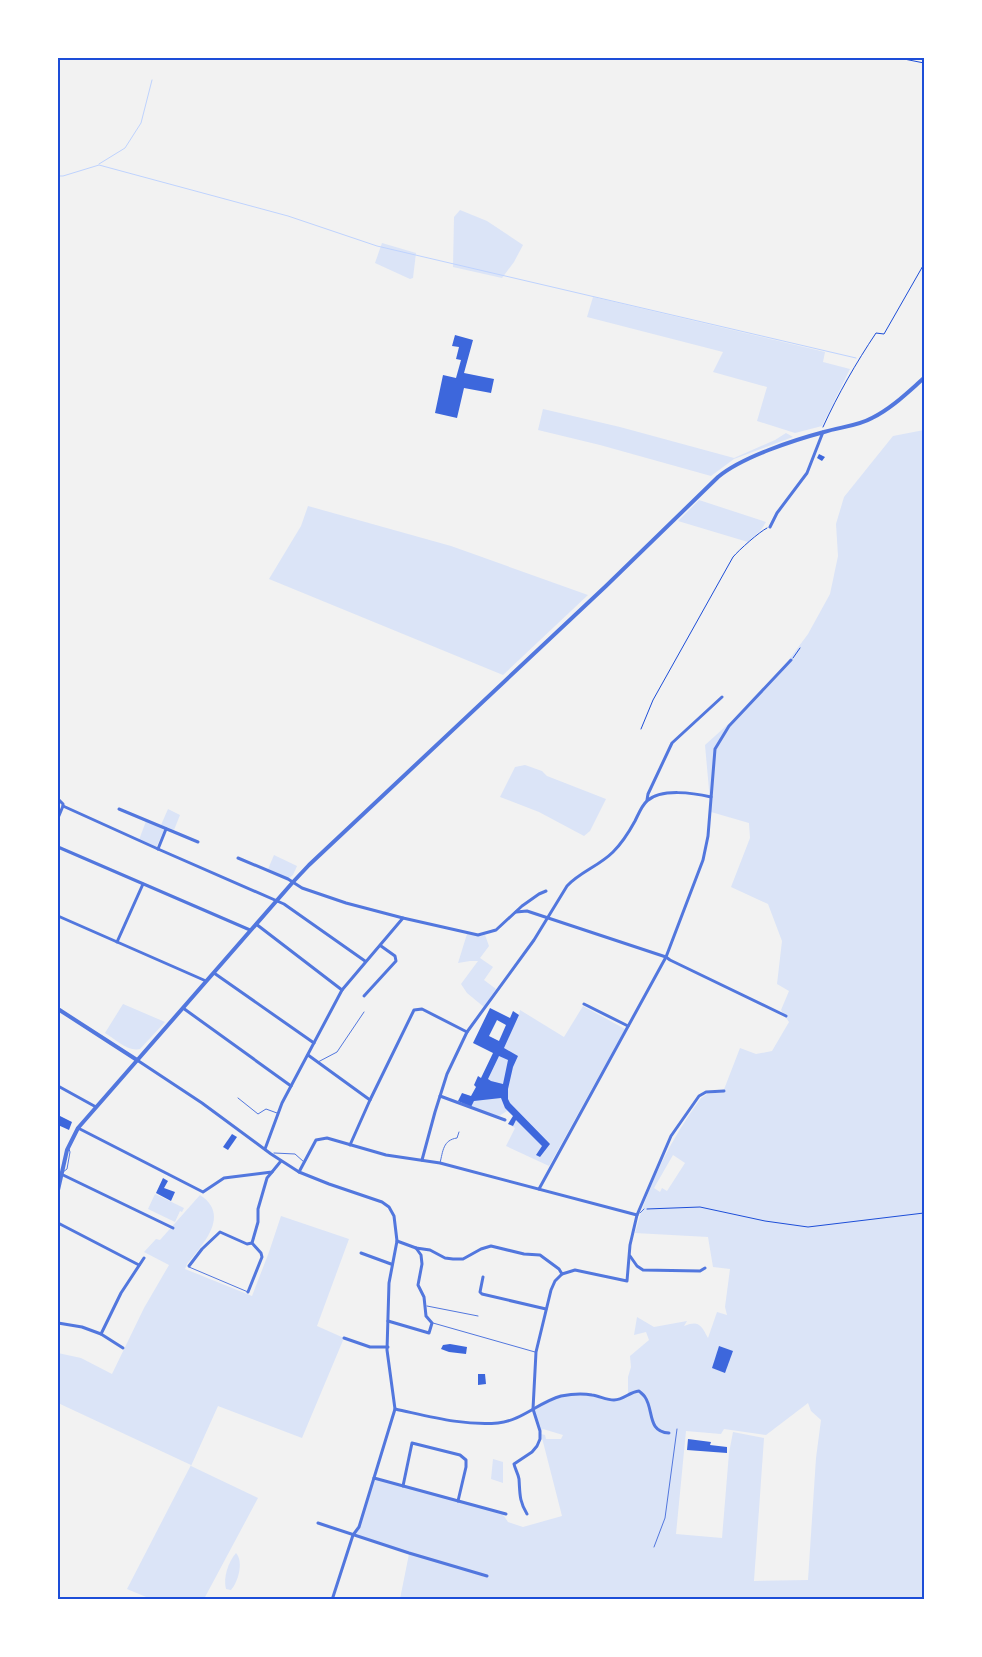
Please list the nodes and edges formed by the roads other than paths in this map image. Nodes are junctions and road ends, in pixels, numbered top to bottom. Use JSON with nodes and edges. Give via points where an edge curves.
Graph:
{"nodes":[{"id":1,"x":924,"y":378,"type":"edge"},
{"id":2,"x":824,"y":432,"type":"junction"},
{"id":3,"x":770,"y":527,"type":"road end"},
{"id":4,"x":791,"y":660,"type":"road end"},
{"id":5,"x":722,"y":697,"type":"dead end"},
{"id":6,"x":710,"y":798,"type":"junction"},
{"id":7,"x":58,"y":799,"type":"edge"},
{"id":8,"x":646,"y":801,"type":"junction"},
{"id":9,"x":63,"y":806,"type":"junction"},
{"id":10,"x":119,"y":809,"type":"dead end"},
{"id":11,"x":58,"y":818,"type":"edge"},
{"id":12,"x":166,"y":829,"type":"junction"},
{"id":13,"x":198,"y":842,"type":"dead end"},
{"id":14,"x":58,"y":847,"type":"edge"},
{"id":15,"x":158,"y":850,"type":"junction"},
{"id":16,"x":238,"y":858,"type":"dead end"},
{"id":17,"x":293,"y":882,"type":"junction"},
{"id":18,"x":143,"y":884,"type":"junction"},
{"id":19,"x":546,"y":891,"type":"dead end"},
{"id":20,"x":276,"y":901,"type":"junction"},
{"id":21,"x":515,"y":912,"type":"junction"},
{"id":22,"x":58,"y":916,"type":"edge"},
{"id":23,"x":403,"y":918,"type":"junction"},
{"id":24,"x":547,"y":918,"type":"junction"},
{"id":25,"x":256,"y":924,"type":"junction"},
{"id":26,"x":250,"y":930,"type":"junction"},
{"id":27,"x":117,"y":942,"type":"junction"},
{"id":28,"x":381,"y":946,"type":"junction"},
{"id":29,"x":666,"y":957,"type":"junction"},
{"id":30,"x":365,"y":961,"type":"junction"},
{"id":31,"x":214,"y":973,"type":"junction"},
{"id":32,"x":206,"y":981,"type":"junction"},
{"id":33,"x":342,"y":990,"type":"junction"},
{"id":34,"x":364,"y":996,"type":"dead end"},
{"id":35,"x":584,"y":1004,"type":"dead end"},
{"id":36,"x":183,"y":1008,"type":"junction"},
{"id":37,"x":58,"y":1009,"type":"edge"},
{"id":38,"x":364,"y":1012,"type":"dead end"},
{"id":39,"x":786,"y":1016,"type":"dead end"},
{"id":40,"x":628,"y":1026,"type":"junction"},
{"id":41,"x":467,"y":1032,"type":"junction"},
{"id":42,"x":314,"y":1043,"type":"junction"},
{"id":43,"x":308,"y":1055,"type":"junction"},
{"id":44,"x":137,"y":1060,"type":"junction"},
{"id":45,"x":318,"y":1062,"type":"junction"},
{"id":46,"x":58,"y":1086,"type":"edge"},
{"id":47,"x":291,"y":1086,"type":"junction"},
{"id":48,"x":724,"y":1091,"type":"dead end"},
{"id":49,"x":440,"y":1096,"type":"junction"},
{"id":50,"x":238,"y":1098,"type":"dead end"},
{"id":51,"x":370,"y":1100,"type":"junction"},
{"id":52,"x":96,"y":1107,"type":"junction"},
{"id":53,"x":277,"y":1113,"type":"junction"},
{"id":54,"x":505,"y":1120,"type":"dead end"},
{"id":55,"x":78,"y":1128,"type":"junction"},
{"id":56,"x":459,"y":1132,"type":"dead end"},
{"id":57,"x":350,"y":1145,"type":"junction"},
{"id":58,"x":265,"y":1149,"type":"junction"},
{"id":59,"x":272,"y":1154,"type":"junction"},
{"id":60,"x":422,"y":1160,"type":"junction"},
{"id":61,"x":281,"y":1161,"type":"junction"},
{"id":62,"x":304,"y":1162,"type":"junction"},
{"id":63,"x":440,"y":1163,"type":"junction"},
{"id":64,"x":272,"y":1172,"type":"junction"},
{"id":65,"x":299,"y":1172,"type":"junction"},
{"id":66,"x":60,"y":1174,"type":"junction"},
{"id":67,"x":539,"y":1189,"type":"junction"},
{"id":68,"x":58,"y":1190,"type":"edge"},
{"id":69,"x":644,"y":1210,"type":"road end"},
{"id":70,"x":637,"y":1215,"type":"junction"},
{"id":71,"x":58,"y":1223,"type":"edge"},
{"id":72,"x":173,"y":1228,"type":"dead end"},
{"id":73,"x":397,"y":1241,"type":"junction"},
{"id":74,"x":252,"y":1243,"type":"junction"},
{"id":75,"x":416,"y":1248,"type":"junction"},
{"id":76,"x":361,"y":1253,"type":"dead end"},
{"id":77,"x":630,"y":1256,"type":"junction"},
{"id":78,"x":144,"y":1258,"type":"dead end"},
{"id":79,"x":139,"y":1264,"type":"junction"},
{"id":80,"x":391,"y":1264,"type":"junction"},
{"id":81,"x":189,"y":1266,"type":"joint"},
{"id":82,"x":706,"y":1268,"type":"dead end"},
{"id":83,"x":562,"y":1274,"type":"junction"},
{"id":84,"x":483,"y":1277,"type":"dead end"},
{"id":85,"x":248,"y":1292,"type":"joint"},
{"id":86,"x":424,"y":1306,"type":"junction"},
{"id":87,"x":546,"y":1309,"type":"junction"},
{"id":88,"x":478,"y":1316,"type":"dead end"},
{"id":89,"x":388,"y":1321,"type":"junction"},
{"id":90,"x":58,"y":1323,"type":"edge"},
{"id":91,"x":432,"y":1323,"type":"junction"},
{"id":92,"x":101,"y":1334,"type":"junction"},
{"id":93,"x":344,"y":1338,"type":"dead end"},
{"id":94,"x":388,"y":1347,"type":"junction"},
{"id":95,"x":123,"y":1348,"type":"dead end"},
{"id":96,"x":536,"y":1352,"type":"junction"},
{"id":97,"x":395,"y":1409,"type":"junction"},
{"id":98,"x":533,"y":1409,"type":"junction"},
{"id":99,"x":677,"y":1429,"type":"dead end"},
{"id":100,"x":669,"y":1433,"type":"dead end"},
{"id":101,"x":374,"y":1478,"type":"junction"},
{"id":102,"x":403,"y":1486,"type":"junction"},
{"id":103,"x":458,"y":1501,"type":"junction"},
{"id":104,"x":506,"y":1514,"type":"dead end"},
{"id":105,"x":527,"y":1514,"type":"dead end"},
{"id":106,"x":318,"y":1523,"type":"dead end"},
{"id":107,"x":353,"y":1535,"type":"junction"},
{"id":108,"x":654,"y":1547,"type":"dead end"},
{"id":109,"x":485,"y":1576,"type":"dead end"},
{"id":110,"x":332,"y":1600,"type":"edge"}],
"edges":[{"from":1,"to":2,"type":"street","via":[[872,419]]},
{"from":2,"to":3,"type":"street","via":[[807,473]]},
{"from":2,"to":17,"type":"street","via":[[729,468]]},
{"from":4,"to":6,"type":"street","via":[[729,726],[715,749]]},
{"from":5,"to":8,"type":"street","via":[[672,743]]},
{"from":6,"to":8,"type":"street","via":[[685,792]]},
{"from":6,"to":29,"type":"street","via":[[703,860]]},
{"from":7,"to":9,"type":"street"},
{"from":8,"to":24,"type":"street","via":[[627,835],[613,852],[574,879]]},
{"from":9,"to":11,"type":"street"},
{"from":9,"to":15,"type":"street"},
{"from":10,"to":12,"type":"street"},
{"from":12,"to":13,"type":"street"},
{"from":12,"to":15,"type":"street"},
{"from":14,"to":18,"type":"street"},
{"from":15,"to":20,"type":"street"},
{"from":16,"to":17,"type":"street"},
{"from":17,"to":20,"type":"street"},
{"from":17,"to":23,"type":"street","via":[[346,903]]},
{"from":18,"to":26,"type":"street"},
{"from":18,"to":27,"type":"street"},
{"from":19,"to":21,"type":"street","via":[[531,898]]},
{"from":20,"to":25,"type":"street"},
{"from":20,"to":30,"type":"street"},
{"from":21,"to":23,"type":"street","via":[[496,930],[478,935]]},
{"from":21,"to":24,"type":"street","via":[[527,911]]},
{"from":22,"to":27,"type":"street"},
{"from":23,"to":28,"type":"street"},
{"from":24,"to":29,"type":"street"},
{"from":24,"to":41,"type":"street"},
{"from":25,"to":26,"type":"street"},
{"from":25,"to":33,"type":"street"},
{"from":26,"to":31,"type":"street"},
{"from":27,"to":32,"type":"street"},
{"from":28,"to":30,"type":"street"},
{"from":28,"to":34,"type":"street","via":[[395,956],[396,961]]},
{"from":29,"to":39,"type":"street"},
{"from":29,"to":40,"type":"street"},
{"from":30,"to":33,"type":"street"},
{"from":31,"to":32,"type":"street"},
{"from":31,"to":42,"type":"street"},
{"from":32,"to":36,"type":"street"},
{"from":33,"to":42,"type":"street"},
{"from":35,"to":40,"type":"street"},
{"from":36,"to":44,"type":"street"},
{"from":36,"to":47,"type":"street"},
{"from":37,"to":44,"type":"street"},
{"from":38,"to":45,"type":"lane","via":[[337,1052]]},
{"from":40,"to":67,"type":"street"},
{"from":41,"to":49,"type":"street"},
{"from":41,"to":51,"type":"street","via":[[422,1009],[414,1010]]},
{"from":42,"to":43,"type":"street"},
{"from":43,"to":45,"type":"street"},
{"from":43,"to":47,"type":"street"},
{"from":44,"to":52,"type":"street"},
{"from":44,"to":58,"type":"street"},
{"from":45,"to":51,"type":"street"},
{"from":46,"to":52,"type":"street"},
{"from":47,"to":53,"type":"street"},
{"from":48,"to":70,"type":"street","via":[[702,1093],[692,1105],[670,1139]]},
{"from":49,"to":54,"type":"street"},
{"from":49,"to":60,"type":"street"},
{"from":50,"to":53,"type":"lane","via":[[258,1114],[266,1109]]},
{"from":51,"to":57,"type":"street"},
{"from":52,"to":55,"type":"street"},
{"from":53,"to":58,"type":"street"},
{"from":55,"to":64,"type":"street","via":[[203,1192],[224,1178]]},
{"from":55,"to":66,"type":"street"},
{"from":56,"to":63,"type":"lane","via":[[457,1138],[445,1143]]},
{"from":57,"to":60,"type":"street"},
{"from":57,"to":62,"type":"street","via":[[321,1138],[316,1140]]},
{"from":58,"to":59,"type":"street"},
{"from":59,"to":61,"type":"street"},
{"from":59,"to":62,"type":"lane","via":[[295,1154]]},
{"from":60,"to":63,"type":"street"},
{"from":61,"to":64,"type":"street"},
{"from":61,"to":65,"type":"street"},
{"from":62,"to":65,"type":"street"},
{"from":63,"to":67,"type":"street"},
{"from":64,"to":74,"type":"street","via":[[267,1178],[258,1209]]},
{"from":65,"to":73,"type":"street","via":[[382,1202],[394,1216]]},
{"from":66,"to":68,"type":"street"},
{"from":66,"to":72,"type":"street"},
{"from":67,"to":70,"type":"street"},
{"from":69,"to":70,"type":"lane"},
{"from":70,"to":77,"type":"street"},
{"from":71,"to":79,"type":"street"},
{"from":73,"to":75,"type":"street"},
{"from":73,"to":80,"type":"street"},
{"from":74,"to":81,"type":"street","via":[[247,1244],[220,1232]]},
{"from":74,"to":85,"type":"street","via":[[262,1257]]},
{"from":75,"to":83,"type":"street","via":[[453,1259],[464,1259],[481,1248],[491,1246],[524,1254],[540,1254]]},
{"from":75,"to":86,"type":"street","via":[[421,1255],[418,1285]]},
{"from":76,"to":80,"type":"street"},
{"from":77,"to":82,"type":"street","via":[[643,1270],[700,1271]]},
{"from":77,"to":83,"type":"street","via":[[627,1281],[576,1270]]},
{"from":78,"to":79,"type":"street"},
{"from":79,"to":92,"type":"street"},
{"from":80,"to":89,"type":"street"},
{"from":81,"to":85,"type":"lane"},
{"from":83,"to":87,"type":"street","via":[[551,1290]]},
{"from":84,"to":87,"type":"street","via":[[482,1294]]},
{"from":86,"to":88,"type":"lane"},
{"from":86,"to":91,"type":"street"},
{"from":87,"to":96,"type":"street"},
{"from":89,"to":91,"type":"street","via":[[429,1333]]},
{"from":89,"to":94,"type":"street"},
{"from":90,"to":92,"type":"street"},
{"from":91,"to":96,"type":"lane"},
{"from":92,"to":95,"type":"street"},
{"from":93,"to":94,"type":"street","via":[[370,1347]]},
{"from":94,"to":97,"type":"street"},
{"from":96,"to":98,"type":"street"},
{"from":97,"to":98,"type":"street","via":[[438,1419],[485,1423],[505,1422]]},
{"from":97,"to":101,"type":"street"},
{"from":98,"to":100,"type":"street","via":[[562,1396],[580,1394],[612,1400],[639,1391],[646,1397],[655,1427],[662,1433]]},
{"from":98,"to":105,"type":"street","via":[[540,1439],[532,1452],[514,1464]]},
{"from":99,"to":108,"type":"lane","via":[[666,1518]]},
{"from":101,"to":102,"type":"street"},
{"from":101,"to":107,"type":"street","via":[[359,1527]]},
{"from":102,"to":103,"type":"street"},
{"from":102,"to":103,"type":"street","via":[[412,1444],[460,1455],[466,1460],[466,1467]]},
{"from":103,"to":104,"type":"street"},
{"from":106,"to":107,"type":"street"},
{"from":107,"to":109,"type":"street"},
{"from":107,"to":110,"type":"street"}]}
